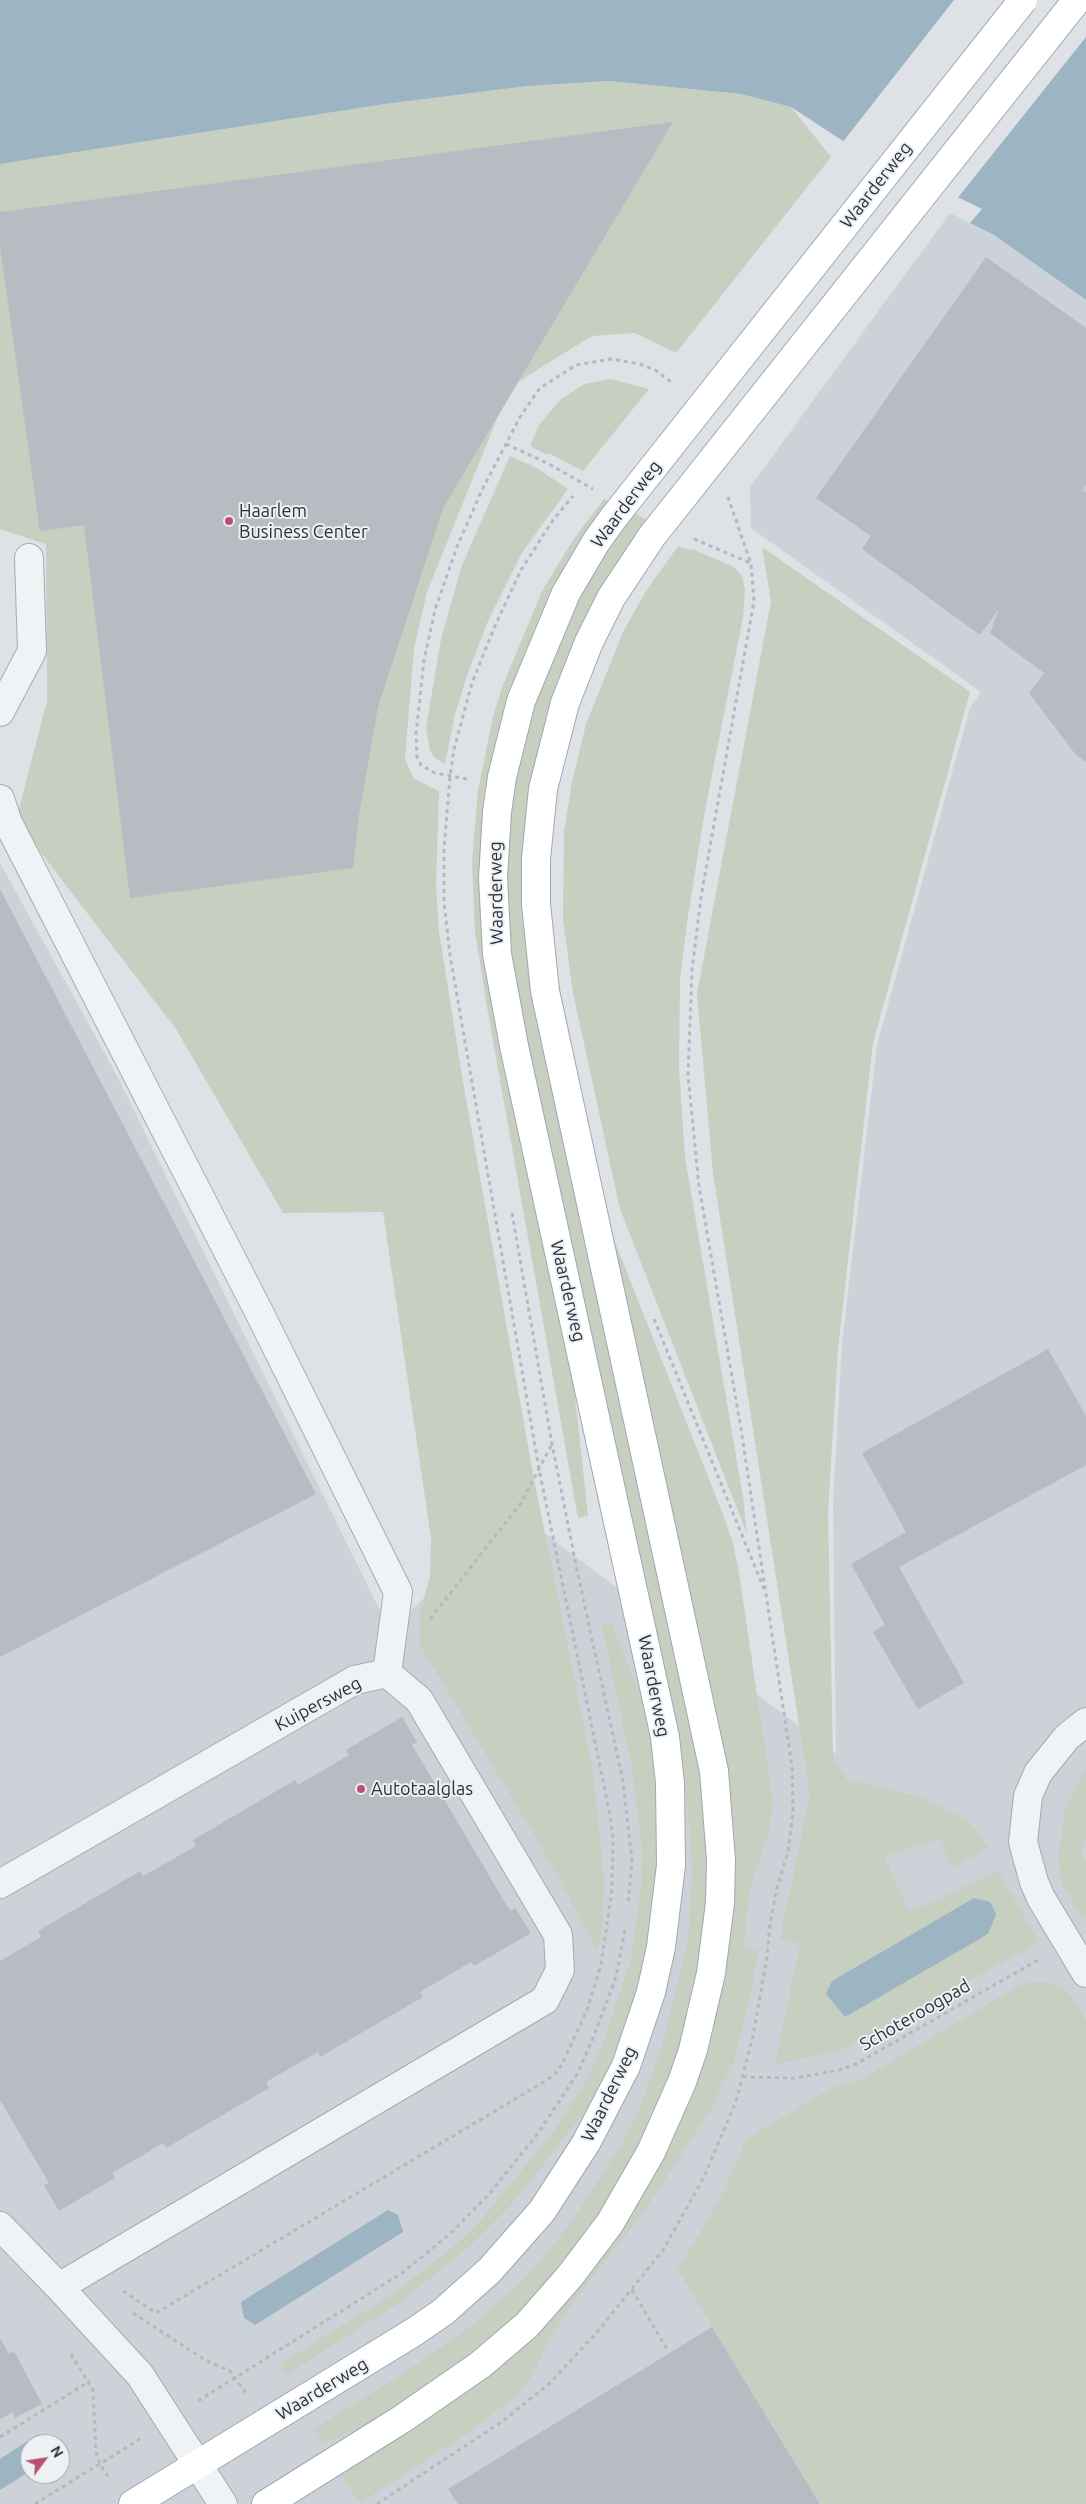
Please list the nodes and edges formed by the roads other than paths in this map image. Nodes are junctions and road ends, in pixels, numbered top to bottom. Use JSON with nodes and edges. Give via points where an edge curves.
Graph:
{"nodes":[{"id":1,"x":1023,"y":0,"type":"edge"},
{"id":2,"x":1077,"y":0,"type":"edge"},
{"id":3,"x":28,"y":558,"type":"dead end"},
{"id":4,"x":0,"y":712,"type":"edge"},
{"id":5,"x":0,"y":800,"type":"edge"},
{"id":6,"x":387,"y":1673,"type":"junction"},
{"id":7,"x":1086,"y":1722,"type":"edge"},
{"id":8,"x":0,"y":1884,"type":"edge"},
{"id":9,"x":1086,"y":1973,"type":"edge"},
{"id":10,"x":0,"y":2226,"type":"edge"},
{"id":11,"x":59,"y":2286,"type":"junction"},
{"id":12,"x":197,"y":2465,"type":"junction"},
{"id":13,"x":133,"y":2504,"type":"edge"},
{"id":14,"x":223,"y":2504,"type":"edge"},
{"id":15,"x":266,"y":2504,"type":"edge"}],
"edges":[{"from":1,"to":12,"type":"main road","name":"Waarderweg","bridge":true,"via":[[592,549],[566,593],[521,700],[502,777],[493,878],[497,954],[514,1046],[665,1737],[670,1782],[667,1908],[662,1947],[640,2029],[610,2098],[565,2178],[514,2245],[466,2292],[421,2327]]},
{"from":2,"to":15,"type":"main road","bridge":true,"via":[[652,536],[611,598],[565,703],[543,789],[536,859],[536,904],[545,991],[714,1771],[721,1860],[720,1903],[711,1973],[693,2050],[651,2152],[610,2223],[565,2283],[527,2325],[480,2365],[402,2419]]},
{"from":3,"to":4,"type":"street","via":[[32,651]]},
{"from":5,"to":6,"type":"street","via":[[8,823],[398,1592]]},
{"from":6,"to":8,"type":"street","name":"Kuipersweg","via":[[355,1680]]},
{"from":6,"to":11,"type":"street","via":[[419,1700],[558,1935],[560,1970],[545,2000]]},
{"from":7,"to":9,"type":"street","via":[[1067,1737],[1038,1773],[1028,1796],[1023,1842],[1034,1882]]},
{"from":10,"to":11,"type":"street"},
{"from":11,"to":12,"type":"street","via":[[140,2375]]},
{"from":12,"to":13,"type":"main road","name":"Waarderweg"},
{"from":12,"to":14,"type":"street"}]}
